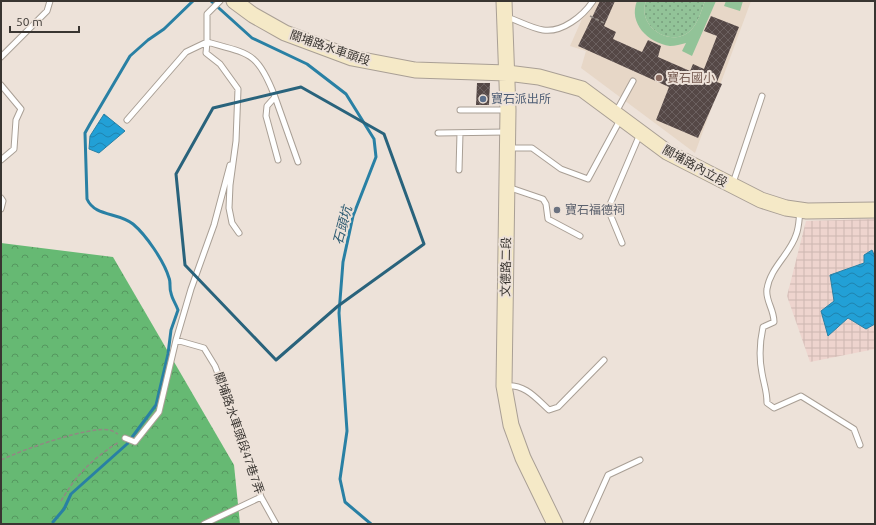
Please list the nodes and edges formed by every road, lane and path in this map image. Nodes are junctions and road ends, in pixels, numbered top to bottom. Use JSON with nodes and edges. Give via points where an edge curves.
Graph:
{"nodes":[{"id":1,"x":50,"y":1,"type":"edge"},
{"id":2,"x":220,"y":1,"type":"edge"},
{"id":3,"x":234,"y":1,"type":"edge"},
{"id":4,"x":593,"y":1,"type":"edge"},
{"id":5,"x":504,"y":8,"type":"edge"},
{"id":6,"x":576,"y":18,"type":"junction"},
{"id":7,"x":604,"y":23,"type":"dead end"},
{"id":8,"x":207,"y":42,"type":"junction"},
{"id":9,"x":1,"y":57,"type":"edge"},
{"id":10,"x":507,"y":73,"type":"junction"},
{"id":11,"x":633,"y":81,"type":"dead end"},
{"id":12,"x":1,"y":85,"type":"edge"},
{"id":13,"x":762,"y":96,"type":"dead end"},
{"id":14,"x":275,"y":97,"type":"junction"},
{"id":15,"x":460,"y":110,"type":"dead end"},
{"id":16,"x":508,"y":110,"type":"junction"},
{"id":17,"x":618,"y":115,"type":"junction"},
{"id":18,"x":127,"y":120,"type":"dead end"},
{"id":19,"x":460,"y":132,"type":"junction"},
{"id":20,"x":507,"y":132,"type":"junction"},
{"id":21,"x":641,"y":132,"type":"junction"},
{"id":22,"x":438,"y":133,"type":"dead end"},
{"id":23,"x":236,"y":141,"type":"junction"},
{"id":24,"x":507,"y":148,"type":"junction"},
{"id":25,"x":1,"y":160,"type":"edge"},
{"id":26,"x":278,"y":160,"type":"dead end"},
{"id":27,"x":298,"y":162,"type":"dead end"},
{"id":28,"x":459,"y":170,"type":"dead end"},
{"id":29,"x":507,"y":186,"type":"junction"},
{"id":30,"x":732,"y":186,"type":"junction"},
{"id":31,"x":1,"y":198,"type":"edge"},
{"id":32,"x":1,"y":209,"type":"edge"},
{"id":33,"x":800,"y":210,"type":"junction"},
{"id":34,"x":875,"y":210,"type":"edge"},
{"id":35,"x":239,"y":233,"type":"dead end"},
{"id":36,"x":580,"y":236,"type":"dead end"},
{"id":37,"x":622,"y":243,"type":"dead end"},
{"id":38,"x":176,"y":340,"type":"junction"},
{"id":39,"x":604,"y":360,"type":"dead end"},
{"id":40,"x":504,"y":386,"type":"junction"},
{"id":41,"x":125,"y":438,"type":"junction"},
{"id":42,"x":860,"y":445,"type":"dead end"},
{"id":43,"x":1,"y":460,"type":"edge"},
{"id":44,"x":640,"y":460,"type":"dead end"},
{"id":45,"x":261,"y":497,"type":"junction"},
{"id":46,"x":60,"y":501,"type":"dead end"},
{"id":47,"x":204,"y":524,"type":"edge"},
{"id":48,"x":276,"y":524,"type":"edge"},
{"id":49,"x":555,"y":524,"type":"edge"},
{"id":50,"x":586,"y":524,"type":"edge"}],
"edges":[{"from":1,"to":9,"type":"lane","via":[[48,11]]},
{"from":2,"to":8,"type":"lane","via":[[207,14]]},
{"from":3,"to":10,"type":"street","name":"關埔路水車頭段","via":[[285,33],[352,58],[415,70]]},
{"from":4,"to":6,"type":"lane"},
{"from":5,"to":6,"type":"lane","via":[[542,30],[568,24]]},
{"from":5,"to":10,"type":"street","name":"文德路二段"},
{"from":6,"to":7,"type":"path","via":[[589,16]]},
{"from":8,"to":14,"type":"lane","via":[[244,52],[258,62],[266,72]]},
{"from":8,"to":18,"type":"lane","via":[[186,52]]},
{"from":8,"to":23,"type":"lane","via":[[206,53],[220,64],[238,89]]},
{"from":10,"to":16,"type":"street","name":"文德路二段"},
{"from":10,"to":17,"type":"street","name":"關埔路內立段","via":[[539,76],[582,89]]},
{"from":11,"to":17,"type":"lane"},
{"from":12,"to":25,"type":"lane","via":[[21,109],[16,120],[14,149]]},
{"from":13,"to":30,"type":"lane"},
{"from":14,"to":26,"type":"lane","via":[[267,106],[266,116]]},
{"from":14,"to":27,"type":"lane"},
{"from":15,"to":16,"type":"lane"},
{"from":16,"to":20,"type":"street","name":"文德路二段"},
{"from":17,"to":21,"type":"street","name":"關埔路內立段"},
{"from":17,"to":24,"type":"lane","via":[[588,179],[560,169],[532,148]]},
{"from":19,"to":20,"type":"lane"},
{"from":19,"to":22,"type":"lane"},
{"from":19,"to":28,"type":"lane"},
{"from":20,"to":24,"type":"street","name":"文德路二段"},
{"from":21,"to":30,"type":"street","name":"關埔路內立段","via":[[666,152]]},
{"from":21,"to":37,"type":"lane","via":[[608,209]]},
{"from":23,"to":35,"type":"lane","via":[[229,208],[232,222]]},
{"from":23,"to":38,"type":"lane","via":[[214,226],[191,288]]},
{"from":24,"to":29,"type":"street","name":"文德路二段"},
{"from":29,"to":36,"type":"lane","via":[[543,199],[548,219]]},
{"from":29,"to":40,"type":"street","name":"文德路二段"},
{"from":30,"to":33,"type":"street","name":"關埔路內立段","via":[[761,200]]},
{"from":31,"to":32,"type":"lane"},
{"from":33,"to":34,"type":"street","name":"關埔路內立段"},
{"from":33,"to":42,"type":"lane","via":[[796,236],[773,273],[766,290],[768,302],[774,312],[774,322],[763,326],[760,342],[767,404],[774,408],[800,396],[854,429]]},
{"from":38,"to":41,"type":"lane","via":[[159,412],[135,442]]},
{"from":38,"to":45,"type":"lane","name":"關埔路水車頭段47巷7弄","via":[[204,348],[215,366],[238,425]]},
{"from":39,"to":40,"type":"lane","via":[[558,408],[549,410],[526,389],[515,385]]},
{"from":40,"to":49,"type":"street","name":"文德路二段","via":[[511,425],[523,458]]},
{"from":41,"to":43,"type":"path","via":[[110,430],[91,432],[36,445]]},
{"from":41,"to":46,"type":"path","via":[[99,455],[74,480]]},
{"from":44,"to":50,"type":"lane","via":[[608,475]]},
{"from":45,"to":47,"type":"lane"},
{"from":45,"to":48,"type":"lane","name":"關埔路水車頭段47巷7弄"}]}
